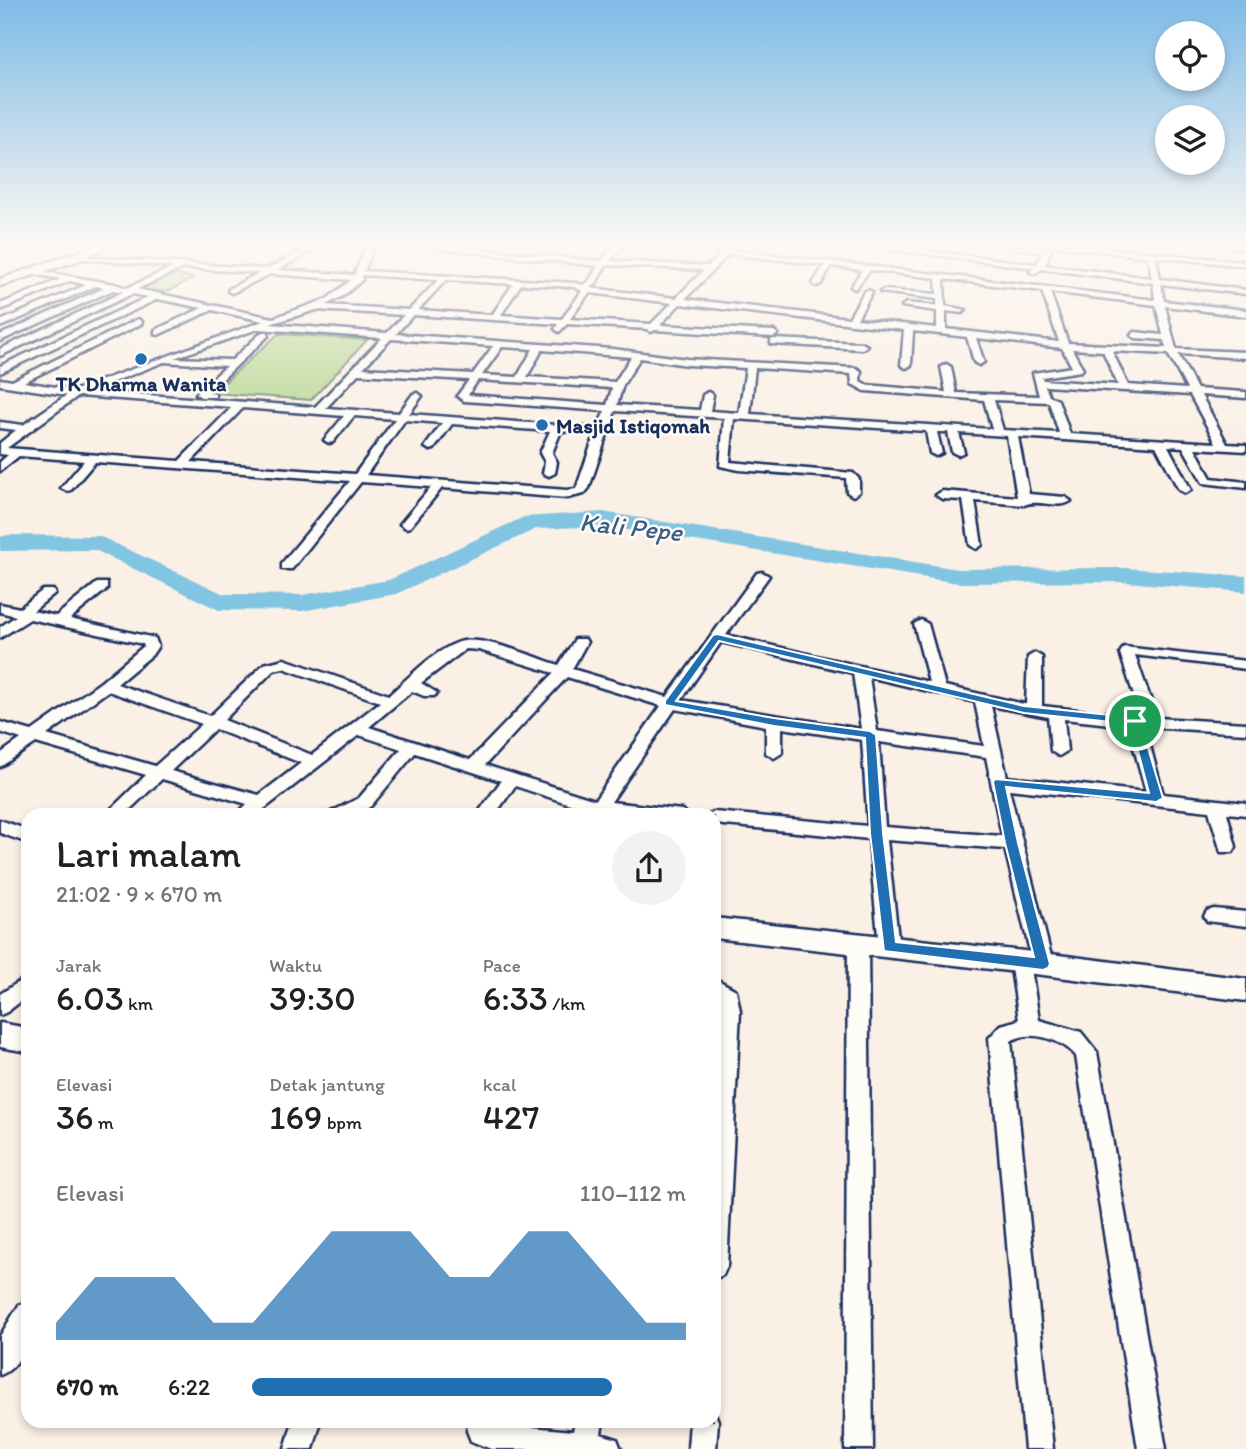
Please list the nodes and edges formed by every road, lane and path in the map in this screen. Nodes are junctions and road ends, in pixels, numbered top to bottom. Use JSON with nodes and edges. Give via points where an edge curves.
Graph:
{"nodes":[{"id":1,"x":27,"y":313,"type":"edge"},
{"id":2,"x":56,"y":313,"type":"edge"},
{"id":3,"x":85,"y":313,"type":"edge"},
{"id":4,"x":123,"y":313,"type":"edge"},
{"id":5,"x":200,"y":313,"type":"edge"},
{"id":6,"x":238,"y":313,"type":"edge"},
{"id":7,"x":298,"y":313,"type":"edge"},
{"id":8,"x":392,"y":313,"type":"edge"},
{"id":9,"x":498,"y":313,"type":"edge"},
{"id":10,"x":569,"y":313,"type":"edge"},
{"id":11,"x":667,"y":313,"type":"edge"},
{"id":12,"x":773,"y":313,"type":"edge"},
{"id":13,"x":776,"y":313,"type":"junction"},
{"id":14,"x":807,"y":313,"type":"edge"},
{"id":15,"x":856,"y":313,"type":"edge"},
{"id":16,"x":941,"y":313,"type":"edge"},
{"id":17,"x":1054,"y":313,"type":"edge"},
{"id":18,"x":1163,"y":313,"type":"edge"},
{"id":19,"x":411,"y":314,"type":"junction"},
{"id":20,"x":805,"y":316,"type":"junction"},
{"id":21,"x":494,"y":319,"type":"junction"},
{"id":22,"x":272,"y":320,"type":"junction"},
{"id":23,"x":138,"y":322,"type":"dead end"},
{"id":24,"x":851,"y":322,"type":"junction"},
{"id":25,"x":0,"y":324,"type":"edge"},
{"id":26,"x":561,"y":324,"type":"junction"},
{"id":27,"x":869,"y":324,"type":"junction"},
{"id":28,"x":255,"y":326,"type":"junction"},
{"id":29,"x":651,"y":329,"type":"junction"},
{"id":30,"x":909,"y":329,"type":"junction"},
{"id":31,"x":158,"y":332,"type":"dead end"},
{"id":32,"x":942,"y":332,"type":"junction"},
{"id":33,"x":265,"y":334,"type":"dead end"},
{"id":34,"x":1135,"y":335,"type":"dead end"},
{"id":35,"x":390,"y":336,"type":"junction"},
{"id":36,"x":971,"y":336,"type":"junction"},
{"id":37,"x":0,"y":338,"type":"edge"},
{"id":38,"x":774,"y":338,"type":"junction"},
{"id":39,"x":1170,"y":338,"type":"junction"},
{"id":40,"x":499,"y":344,"type":"junction"},
{"id":41,"x":544,"y":346,"type":"junction"},
{"id":42,"x":1066,"y":346,"type":"junction"},
{"id":43,"x":1106,"y":348,"type":"junction"},
{"id":44,"x":1172,"y":352,"type":"junction"},
{"id":45,"x":0,"y":353,"type":"edge"},
{"id":46,"x":637,"y":355,"type":"junction"},
{"id":47,"x":1246,"y":355,"type":"edge"},
{"id":48,"x":859,"y":358,"type":"junction"},
{"id":49,"x":159,"y":360,"type":"junction"},
{"id":50,"x":979,"y":362,"type":"dead end"},
{"id":51,"x":235,"y":363,"type":"junction"},
{"id":52,"x":751,"y":365,"type":"junction"},
{"id":53,"x":906,"y":365,"type":"dead end"},
{"id":54,"x":769,"y":366,"type":"junction"},
{"id":55,"x":946,"y":367,"type":"dead end"},
{"id":56,"x":0,"y":370,"type":"edge"},
{"id":57,"x":357,"y":371,"type":"junction"},
{"id":58,"x":475,"y":378,"type":"junction"},
{"id":59,"x":520,"y":381,"type":"junction"},
{"id":60,"x":0,"y":382,"type":"edge"},
{"id":61,"x":1040,"y":383,"type":"junction"},
{"id":62,"x":13,"y":384,"type":"junction"},
{"id":63,"x":618,"y":385,"type":"junction"},
{"id":64,"x":1124,"y":388,"type":"junction"},
{"id":65,"x":76,"y":393,"type":"junction"},
{"id":66,"x":1196,"y":393,"type":"junction"},
{"id":67,"x":708,"y":395,"type":"dead end"},
{"id":68,"x":1242,"y":395,"type":"edge"},
{"id":69,"x":211,"y":396,"type":"dead end"},
{"id":70,"x":417,"y":396,"type":"dead end"},
{"id":71,"x":952,"y":396,"type":"junction"},
{"id":72,"x":988,"y":398,"type":"junction"},
{"id":73,"x":1045,"y":398,"type":"junction"},
{"id":74,"x":241,"y":404,"type":"junction"},
{"id":75,"x":1246,"y":407,"type":"edge"},
{"id":76,"x":611,"y":408,"type":"junction"},
{"id":77,"x":318,"y":410,"type":"junction"},
{"id":78,"x":352,"y":412,"type":"junction"},
{"id":79,"x":704,"y":415,"type":"junction"},
{"id":80,"x":402,"y":416,"type":"junction"},
{"id":81,"x":729,"y":416,"type":"junction"},
{"id":82,"x":744,"y":417,"type":"junction"},
{"id":83,"x":449,"y":419,"type":"junction"},
{"id":84,"x":0,"y":425,"type":"edge"},
{"id":85,"x":25,"y":428,"type":"junction"},
{"id":86,"x":557,"y":428,"type":"junction"},
{"id":87,"x":931,"y":430,"type":"junction"},
{"id":88,"x":601,"y":431,"type":"junction"},
{"id":89,"x":954,"y":431,"type":"junction"},
{"id":90,"x":1006,"y":433,"type":"junction"},
{"id":91,"x":1066,"y":437,"type":"junction"},
{"id":92,"x":329,"y":440,"type":"dead end"},
{"id":93,"x":1160,"y":442,"type":"junction"},
{"id":94,"x":1187,"y":444,"type":"junction"},
{"id":95,"x":1223,"y":446,"type":"junction"},
{"id":96,"x":430,"y":447,"type":"dead end"},
{"id":97,"x":1246,"y":448,"type":"edge"},
{"id":98,"x":0,"y":450,"type":"edge"},
{"id":99,"x":958,"y":452,"type":"dead end"},
{"id":100,"x":16,"y":453,"type":"junction"},
{"id":101,"x":936,"y":453,"type":"dead end"},
{"id":102,"x":91,"y":459,"type":"junction"},
{"id":103,"x":181,"y":466,"type":"junction"},
{"id":104,"x":0,"y":468,"type":"edge"},
{"id":105,"x":549,"y":473,"type":"dead end"},
{"id":106,"x":357,"y":480,"type":"junction"},
{"id":107,"x":1246,"y":485,"type":"edge"},
{"id":108,"x":438,"y":486,"type":"junction"},
{"id":109,"x":67,"y":488,"type":"dead end"},
{"id":110,"x":1185,"y":490,"type":"dead end"},
{"id":111,"x":853,"y":492,"type":"dead end"},
{"id":112,"x":942,"y":495,"type":"dead end"},
{"id":113,"x":968,"y":497,"type":"junction"},
{"id":114,"x":1024,"y":497,"type":"junction"},
{"id":115,"x":1065,"y":500,"type":"dead end"},
{"id":116,"x":406,"y":524,"type":"dead end"},
{"id":117,"x":975,"y":545,"type":"dead end"},
{"id":118,"x":286,"y":566,"type":"dead end"},
{"id":119,"x":762,"y":576,"type":"dead end"},
{"id":120,"x":102,"y":586,"type":"dead end"},
{"id":121,"x":48,"y":593,"type":"dead end"},
{"id":122,"x":0,"y":608,"type":"edge"},
{"id":123,"x":25,"y":613,"type":"junction"},
{"id":124,"x":59,"y":621,"type":"junction"},
{"id":125,"x":921,"y":624,"type":"dead end"},
{"id":126,"x":0,"y":634,"type":"edge"},
{"id":127,"x":717,"y":637,"type":"junction"},
{"id":128,"x":580,"y":642,"type":"dead end"},
{"id":129,"x":1035,"y":657,"type":"dead end"},
{"id":130,"x":1246,"y":666,"type":"edge"},
{"id":131,"x":860,"y":670,"type":"junction"},
{"id":132,"x":563,"y":672,"type":"junction"},
{"id":133,"x":411,"y":684,"type":"junction"},
{"id":134,"x":106,"y":685,"type":"junction"},
{"id":135,"x":938,"y":689,"type":"junction"},
{"id":136,"x":429,"y":693,"type":"dead end"},
{"id":137,"x":982,"y":700,"type":"junction"},
{"id":138,"x":391,"y":701,"type":"junction"},
{"id":139,"x":669,"y":703,"type":"junction"},
{"id":140,"x":1034,"y":711,"type":"junction"},
{"id":141,"x":1056,"y":714,"type":"junction"},
{"id":142,"x":1143,"y":721,"type":"junction"},
{"id":143,"x":213,"y":722,"type":"junction"},
{"id":144,"x":774,"y":722,"type":"junction"},
{"id":145,"x":0,"y":727,"type":"edge"},
{"id":146,"x":358,"y":729,"type":"junction"},
{"id":147,"x":1246,"y":729,"type":"edge"},
{"id":148,"x":870,"y":735,"type":"junction"},
{"id":149,"x":34,"y":737,"type":"junction"},
{"id":150,"x":411,"y":747,"type":"junction"},
{"id":151,"x":1059,"y":751,"type":"dead end"},
{"id":152,"x":774,"y":753,"type":"dead end"},
{"id":153,"x":993,"y":753,"type":"junction"},
{"id":154,"x":0,"y":762,"type":"edge"},
{"id":155,"x":313,"y":762,"type":"junction"},
{"id":156,"x":473,"y":767,"type":"junction"},
{"id":157,"x":160,"y":774,"type":"junction"},
{"id":158,"x":512,"y":778,"type":"junction"},
{"id":159,"x":999,"y":782,"type":"junction"},
{"id":160,"x":1156,"y":798,"type":"junction"},
{"id":161,"x":261,"y":802,"type":"junction"},
{"id":162,"x":1216,"y":805,"type":"junction"},
{"id":163,"x":121,"y":808,"type":"edge"},
{"id":164,"x":253,"y":808,"type":"edge"},
{"id":165,"x":356,"y":808,"type":"edge"},
{"id":166,"x":490,"y":808,"type":"edge"},
{"id":167,"x":587,"y":808,"type":"edge"},
{"id":168,"x":597,"y":808,"type":"edge"},
{"id":169,"x":1246,"y":808,"type":"edge"},
{"id":170,"x":721,"y":819,"type":"edge"},
{"id":171,"x":1,"y":828,"type":"edge"},
{"id":172,"x":877,"y":833,"type":"junction"},
{"id":173,"x":21,"y":835,"type":"edge"},
{"id":174,"x":1012,"y":843,"type":"junction"},
{"id":175,"x":1227,"y":847,"type":"dead end"},
{"id":176,"x":1214,"y":916,"type":"dead end"},
{"id":177,"x":1246,"y":919,"type":"edge"},
{"id":178,"x":721,"y":929,"type":"edge"},
{"id":179,"x":858,"y":943,"type":"junction"},
{"id":180,"x":889,"y":947,"type":"junction"},
{"id":181,"x":1032,"y":963,"type":"junction"},
{"id":182,"x":21,"y":990,"type":"edge"},
{"id":183,"x":1246,"y":990,"type":"edge"},
{"id":184,"x":721,"y":991,"type":"edge"},
{"id":185,"x":0,"y":1006,"type":"edge"},
{"id":186,"x":1030,"y":1026,"type":"junction"},
{"id":187,"x":0,"y":1035,"type":"edge"},
{"id":188,"x":21,"y":1039,"type":"edge"},
{"id":189,"x":721,"y":1154,"type":"edge"},
{"id":190,"x":21,"y":1326,"type":"edge"},
{"id":191,"x":0,"y":1362,"type":"edge"},
{"id":192,"x":305,"y":1428,"type":"edge"},
{"id":193,"x":481,"y":1428,"type":"edge"},
{"id":194,"x":704,"y":1428,"type":"edge"},
{"id":195,"x":594,"y":1439,"type":"edge"},
{"id":196,"x":299,"y":1449,"type":"edge"},
{"id":197,"x":702,"y":1449,"type":"edge"},
{"id":198,"x":859,"y":1449,"type":"edge"},
{"id":199,"x":1039,"y":1449,"type":"edge"},
{"id":200,"x":1152,"y":1449,"type":"edge"}],
"edges":[{"from":1,"to":25,"type":"street"},
{"from":2,"to":37,"type":"street"},
{"from":3,"to":45,"type":"street"},
{"from":4,"to":56,"type":"street"},
{"from":5,"to":31,"type":"street"},
{"from":6,"to":22,"type":"street"},
{"from":7,"to":22,"type":"street"},
{"from":8,"to":19,"type":"street"},
{"from":9,"to":21,"type":"street"},
{"from":10,"to":26,"type":"street"},
{"from":11,"to":29,"type":"street"},
{"from":12,"to":13,"type":"street"},
{"from":13,"to":20,"type":"street"},
{"from":13,"to":38,"type":"street"},
{"from":14,"to":20,"type":"street"},
{"from":15,"to":24,"type":"street"},
{"from":16,"to":32,"type":"street"},
{"from":17,"to":42,"type":"street"},
{"from":18,"to":39,"type":"street"},
{"from":19,"to":21,"type":"street"},
{"from":19,"to":35,"type":"street"},
{"from":20,"to":24,"type":"street"},
{"from":21,"to":26,"type":"street"},
{"from":22,"to":28,"type":"street"},
{"from":23,"to":62,"type":"street"},
{"from":24,"to":27,"type":"street"},
{"from":26,"to":29,"type":"street"},
{"from":26,"to":41,"type":"street"},
{"from":27,"to":30,"type":"street"},
{"from":27,"to":48,"type":"street"},
{"from":28,"to":35,"type":"street"},
{"from":28,"to":49,"type":"street"},
{"from":29,"to":38,"type":"street"},
{"from":30,"to":32,"type":"street"},
{"from":30,"to":53,"type":"street"},
{"from":32,"to":36,"type":"street"},
{"from":33,"to":51,"type":"street"},
{"from":34,"to":39,"type":"street"},
{"from":35,"to":40,"type":"street"},
{"from":35,"to":57,"type":"street"},
{"from":36,"to":42,"type":"street"},
{"from":36,"to":50,"type":"street"},
{"from":38,"to":48,"type":"street"},
{"from":38,"to":54,"type":"street"},
{"from":39,"to":44,"type":"street"},
{"from":40,"to":41,"type":"street"},
{"from":40,"to":58,"type":"street"},
{"from":41,"to":46,"type":"street"},
{"from":41,"to":59,"type":"street"},
{"from":42,"to":43,"type":"street"},
{"from":42,"to":61,"type":"street","via":[[1077,371],[1037,374]]},
{"from":43,"to":44,"type":"street"},
{"from":43,"to":64,"type":"street"},
{"from":44,"to":47,"type":"street"},
{"from":44,"to":66,"type":"street"},
{"from":46,"to":52,"type":"street","via":[[666,364]]},
{"from":46,"to":63,"type":"street"},
{"from":48,"to":54,"type":"street"},
{"from":48,"to":71,"type":"street","via":[[855,382],[865,388]]},
{"from":49,"to":51,"type":"street"},
{"from":49,"to":65,"type":"street"},
{"from":51,"to":69,"type":"street","via":[[201,394]]},
{"from":52,"to":54,"type":"street"},
{"from":52,"to":82,"type":"street"},
{"from":55,"to":71,"type":"street"},
{"from":57,"to":58,"type":"street"},
{"from":57,"to":77,"type":"street"},
{"from":58,"to":59,"type":"street"},
{"from":58,"to":76,"type":"street","via":[[464,398]]},
{"from":59,"to":63,"type":"street"},
{"from":60,"to":62,"type":"street"},
{"from":61,"to":64,"type":"street"},
{"from":61,"to":73,"type":"street"},
{"from":62,"to":65,"type":"street"},
{"from":63,"to":76,"type":"street"},
{"from":64,"to":66,"type":"street"},
{"from":65,"to":74,"type":"street"},
{"from":65,"to":85,"type":"street"},
{"from":66,"to":68,"type":"street"},
{"from":66,"to":95,"type":"street"},
{"from":67,"to":79,"type":"street"},
{"from":68,"to":75,"type":"street"},
{"from":70,"to":80,"type":"street"},
{"from":71,"to":72,"type":"street"},
{"from":72,"to":73,"type":"street"},
{"from":72,"to":90,"type":"street"},
{"from":73,"to":91,"type":"street","via":[[1053,400]]},
{"from":74,"to":77,"type":"street"},
{"from":74,"to":103,"type":"street"},
{"from":76,"to":79,"type":"street"},
{"from":76,"to":88,"type":"street"},
{"from":77,"to":78,"type":"street"},
{"from":78,"to":80,"type":"street"},
{"from":78,"to":92,"type":"street"},
{"from":79,"to":81,"type":"street"},
{"from":80,"to":83,"type":"street"},
{"from":80,"to":106,"type":"street"},
{"from":81,"to":82,"type":"street"},
{"from":81,"to":111,"type":"street","via":[[724,464],[849,475]]},
{"from":82,"to":87,"type":"street"},
{"from":83,"to":86,"type":"street"},
{"from":83,"to":96,"type":"street"},
{"from":84,"to":85,"type":"street"},
{"from":85,"to":98,"type":"street"},
{"from":86,"to":88,"type":"street"},
{"from":86,"to":105,"type":"street","via":[[546,453]]},
{"from":87,"to":89,"type":"street"},
{"from":87,"to":101,"type":"street"},
{"from":88,"to":108,"type":"street","via":[[583,488],[575,494]]},
{"from":89,"to":90,"type":"street"},
{"from":89,"to":99,"type":"street"},
{"from":90,"to":91,"type":"street"},
{"from":90,"to":114,"type":"street"},
{"from":91,"to":93,"type":"street"},
{"from":93,"to":94,"type":"street"},
{"from":93,"to":110,"type":"street"},
{"from":94,"to":95,"type":"street"},
{"from":94,"to":107,"type":"street","via":[[1207,481]]},
{"from":95,"to":97,"type":"street"},
{"from":98,"to":100,"type":"street"},
{"from":100,"to":102,"type":"street"},
{"from":100,"to":104,"type":"street"},
{"from":102,"to":103,"type":"street"},
{"from":102,"to":109,"type":"street"},
{"from":103,"to":106,"type":"street"},
{"from":106,"to":108,"type":"street"},
{"from":106,"to":118,"type":"street"},
{"from":108,"to":116,"type":"street"},
{"from":112,"to":113,"type":"street"},
{"from":113,"to":114,"type":"street","via":[[1019,501]]},
{"from":113,"to":117,"type":"street"},
{"from":114,"to":115,"type":"street"},
{"from":119,"to":127,"type":"street"},
{"from":120,"to":124,"type":"street"},
{"from":121,"to":123,"type":"street"},
{"from":122,"to":123,"type":"street"},
{"from":123,"to":124,"type":"street"},
{"from":123,"to":126,"type":"street"},
{"from":124,"to":134,"type":"street","via":[[150,640],[147,652]]},
{"from":125,"to":135,"type":"street"},
{"from":127,"to":131,"type":"street"},
{"from":127,"to":139,"type":"street"},
{"from":128,"to":132,"type":"street"},
{"from":129,"to":140,"type":"street"},
{"from":130,"to":142,"type":"street","via":[[1129,650]]},
{"from":131,"to":135,"type":"street"},
{"from":131,"to":148,"type":"street"},
{"from":132,"to":133,"type":"street","via":[[463,645]]},
{"from":132,"to":139,"type":"street"},
{"from":132,"to":156,"type":"street"},
{"from":133,"to":136,"type":"street"},
{"from":133,"to":138,"type":"street"},
{"from":134,"to":143,"type":"street"},
{"from":134,"to":149,"type":"street"},
{"from":135,"to":137,"type":"street"},
{"from":137,"to":140,"type":"street"},
{"from":137,"to":153,"type":"street"},
{"from":138,"to":143,"type":"street","via":[[278,663]]},
{"from":138,"to":146,"type":"street"},
{"from":139,"to":144,"type":"street"},
{"from":139,"to":168,"type":"street"},
{"from":140,"to":141,"type":"street"},
{"from":141,"to":142,"type":"street"},
{"from":141,"to":151,"type":"street"},
{"from":142,"to":147,"type":"street"},
{"from":142,"to":160,"type":"street"},
{"from":143,"to":155,"type":"street"},
{"from":143,"to":157,"type":"street"},
{"from":144,"to":148,"type":"street"},
{"from":144,"to":152,"type":"street"},
{"from":145,"to":149,"type":"street"},
{"from":146,"to":150,"type":"street"},
{"from":146,"to":155,"type":"street"},
{"from":148,"to":153,"type":"street"},
{"from":148,"to":172,"type":"street"},
{"from":149,"to":154,"type":"street"},
{"from":149,"to":157,"type":"street"},
{"from":150,"to":156,"type":"street"},
{"from":150,"to":165,"type":"street"},
{"from":153,"to":159,"type":"street"},
{"from":155,"to":161,"type":"street"},
{"from":156,"to":158,"type":"street"},
{"from":157,"to":161,"type":"street"},
{"from":157,"to":163,"type":"street"},
{"from":158,"to":166,"type":"street"},
{"from":158,"to":167,"type":"street"},
{"from":159,"to":160,"type":"street"},
{"from":159,"to":174,"type":"street"},
{"from":160,"to":162,"type":"street"},
{"from":161,"to":164,"type":"street"},
{"from":162,"to":169,"type":"street"},
{"from":162,"to":175,"type":"street"},
{"from":170,"to":172,"type":"street"},
{"from":171,"to":173,"type":"street"},
{"from":172,"to":174,"type":"street"},
{"from":172,"to":180,"type":"street"},
{"from":174,"to":181,"type":"street"},
{"from":176,"to":177,"type":"street"},
{"from":178,"to":179,"type":"main road"},
{"from":179,"to":180,"type":"main road"},
{"from":179,"to":198,"type":"street"},
{"from":180,"to":181,"type":"main road"},
{"from":181,"to":183,"type":"main road"},
{"from":181,"to":186,"type":"street"},
{"from":182,"to":185,"type":"street"},
{"from":184,"to":189,"type":"street","via":[[729,996],[730,1011]]},
{"from":186,"to":199,"type":"street","via":[[1008,1031],[1000,1038]]},
{"from":186,"to":200,"type":"street","via":[[1074,1038],[1086,1052]]},
{"from":187,"to":188,"type":"main road"},
{"from":190,"to":191,"type":"street"},
{"from":192,"to":196,"type":"street"},
{"from":193,"to":195,"type":"street","via":[[499,1437]]},
{"from":194,"to":197,"type":"street"}]}
